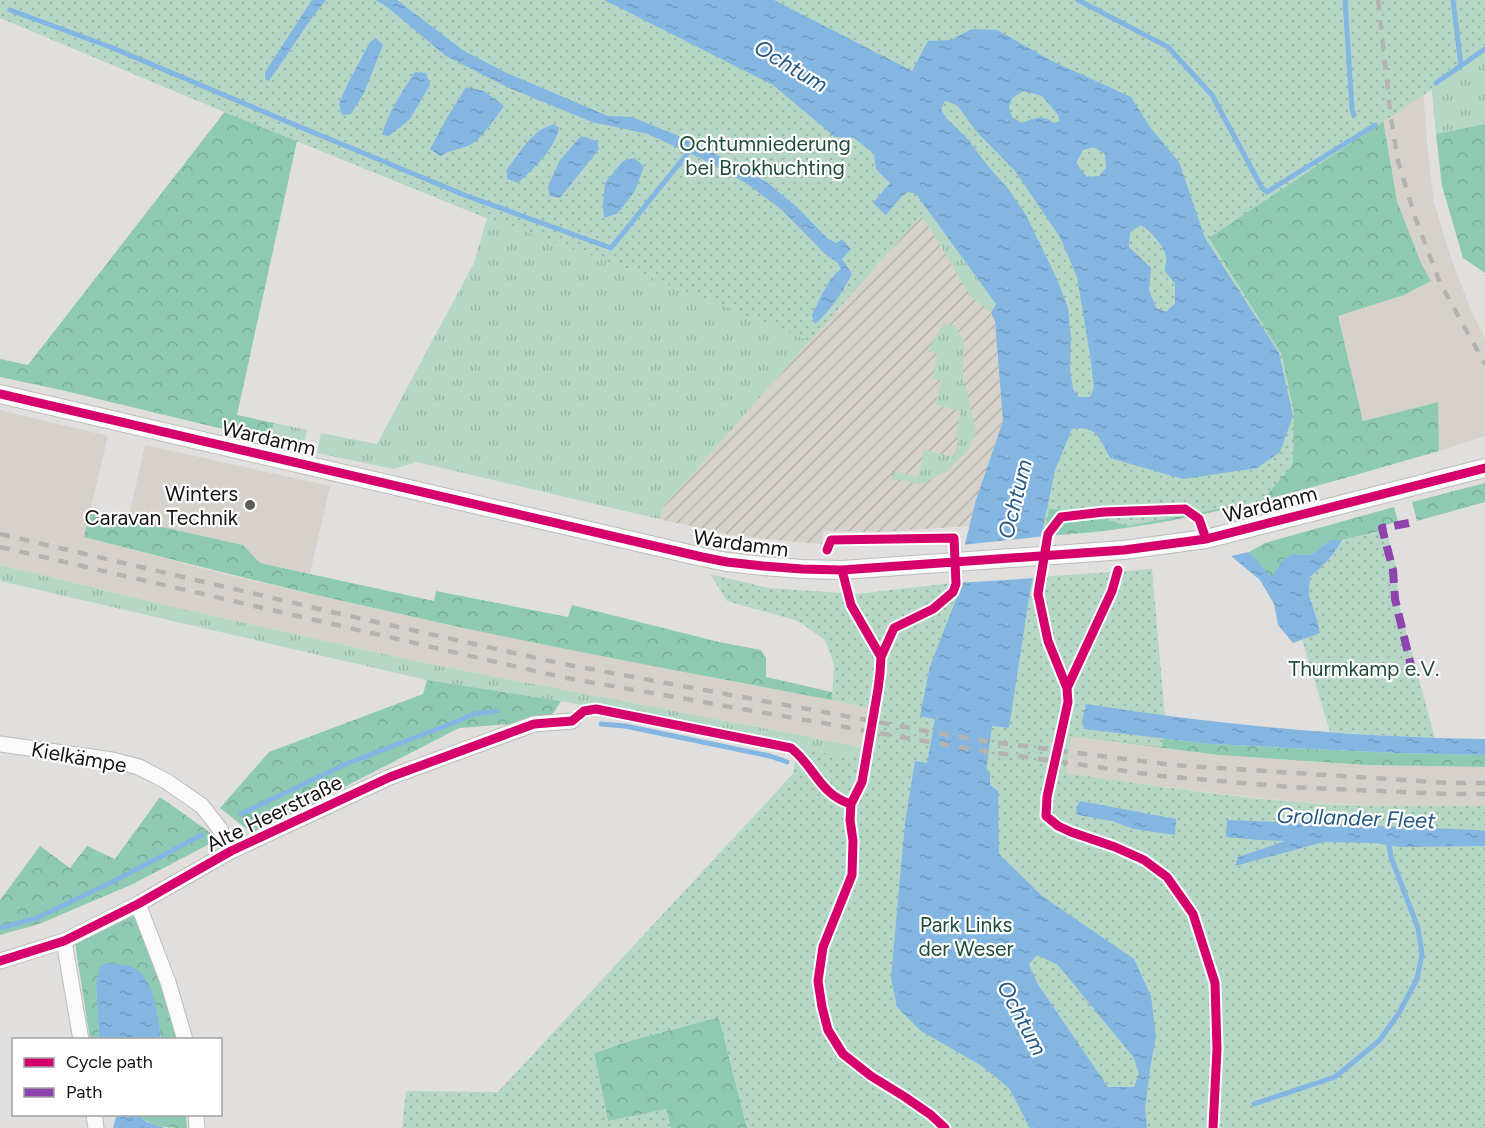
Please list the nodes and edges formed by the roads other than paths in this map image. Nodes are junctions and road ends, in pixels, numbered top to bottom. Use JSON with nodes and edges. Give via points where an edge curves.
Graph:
{"nodes":[{"id":1,"x":0,"y":394,"type":"edge"},
{"id":2,"x":1485,"y":468,"type":"edge"},
{"id":3,"x":572,"y":721,"type":"dead end"},
{"id":4,"x":0,"y":744,"type":"edge"},
{"id":5,"x":231,"y":851,"type":"junction"},
{"id":6,"x":138,"y":903,"type":"junction"},
{"id":7,"x":64,"y":942,"type":"junction"},
{"id":8,"x":0,"y":961,"type":"edge"},
{"id":9,"x":81,"y":1038,"type":"edge"},
{"id":10,"x":183,"y":1038,"type":"edge"}],
"edges":[{"from":1,"to":2,"type":"street","name":"Wardamm","via":[[727,562],[802,569],[842,570],[1047,556],[1206,539]]},
{"from":3,"to":5,"type":"street","name":"Alte Heerstraße","via":[[534,724],[390,777]]},
{"from":4,"to":5,"type":"street","name":"Kielkämpe","via":[[139,767],[202,806]]},
{"from":5,"to":6,"type":"street","name":"Alte Heerstraße"},
{"from":6,"to":7,"type":"street","name":"Alte Heerstraße"},
{"from":6,"to":10,"type":"street","via":[[168,982]]},
{"from":7,"to":8,"type":"street","name":"Alte Heerstraße"},
{"from":7,"to":9,"type":"street"}]}
